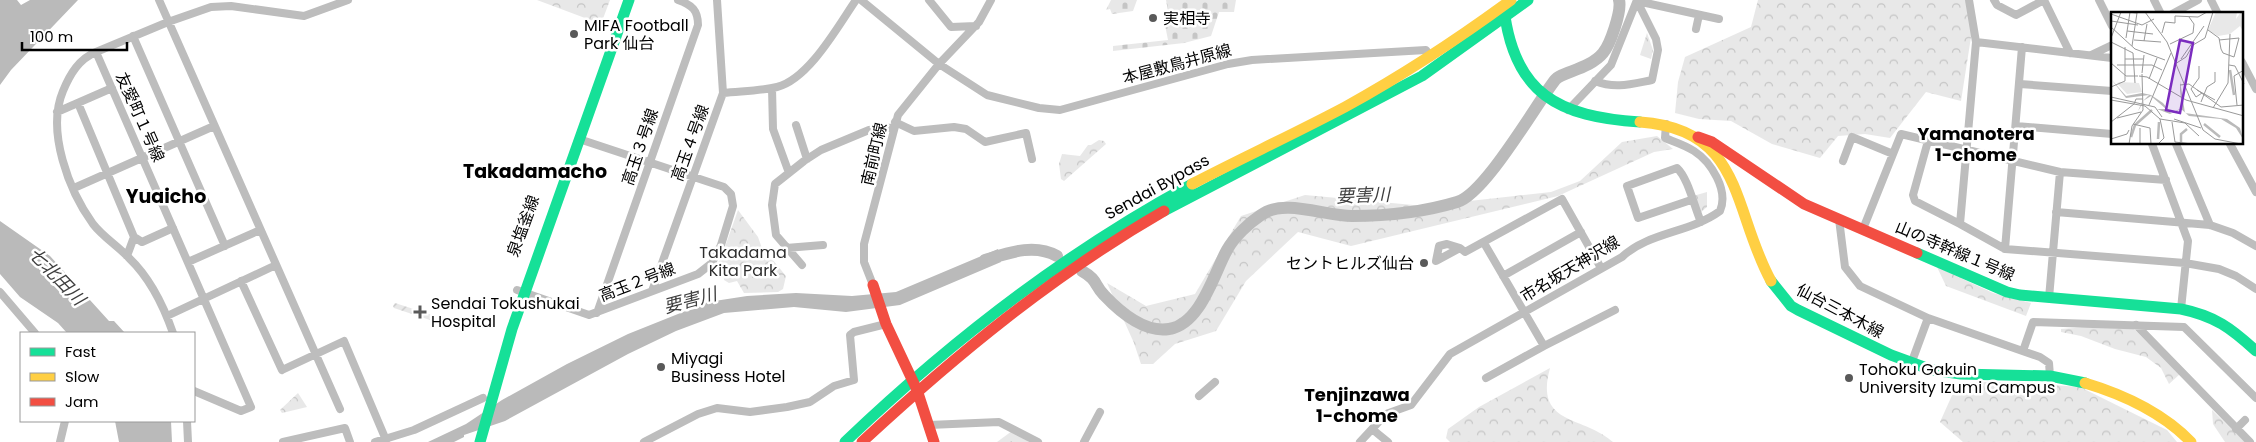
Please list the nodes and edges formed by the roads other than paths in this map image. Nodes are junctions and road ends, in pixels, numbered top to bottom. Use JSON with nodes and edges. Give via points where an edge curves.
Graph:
{"nodes":[{"id":1,"x":159,"y":0,"type":"edge"},
{"id":2,"x":619,"y":0,"type":"edge"},
{"id":3,"x":629,"y":0,"type":"edge"},
{"id":4,"x":678,"y":0,"type":"edge"},
{"id":5,"x":717,"y":0,"type":"edge"},
{"id":6,"x":856,"y":0,"type":"edge"},
{"id":7,"x":861,"y":0,"type":"edge"},
{"id":8,"x":929,"y":0,"type":"edge"},
{"id":9,"x":991,"y":0,"type":"edge"},
{"id":10,"x":1528,"y":0,"type":"edge"},
{"id":11,"x":1969,"y":0,"type":"edge"},
{"id":12,"x":1994,"y":0,"type":"edge"},
{"id":13,"x":2099,"y":0,"type":"edge"},
{"id":14,"x":2154,"y":0,"type":"edge"},
{"id":15,"x":2198,"y":0,"type":"edge"},
{"id":16,"x":2211,"y":0,"type":"edge"},
{"id":17,"x":345,"y":1,"type":"edge"},
{"id":18,"x":1637,"y":1,"type":"edge"},
{"id":19,"x":1506,"y":2,"type":"edge"},
{"id":20,"x":2160,"y":12,"type":"edge"},
{"id":21,"x":2176,"y":12,"type":"edge"},
{"id":22,"x":2217,"y":12,"type":"edge"},
{"id":23,"x":1699,"y":15,"type":"junction"},
{"id":24,"x":1504,"y":18,"type":"junction"},
{"id":25,"x":1719,"y":19,"type":"dead end"},
{"id":26,"x":168,"y":22,"type":"junction"},
{"id":27,"x":2111,"y":24,"type":"edge"},
{"id":28,"x":976,"y":26,"type":"junction"},
{"id":29,"x":1696,"y":29,"type":"dead end"},
{"id":30,"x":133,"y":36,"type":"junction"},
{"id":31,"x":1976,"y":42,"type":"junction"},
{"id":32,"x":2111,"y":45,"type":"edge"},
{"id":33,"x":2022,"y":47,"type":"junction"},
{"id":34,"x":96,"y":52,"type":"junction"},
{"id":35,"x":2070,"y":53,"type":"junction"},
{"id":36,"x":2091,"y":55,"type":"junction"},
{"id":37,"x":1431,"y":56,"type":"junction"},
{"id":38,"x":2111,"y":58,"type":"edge"},
{"id":39,"x":939,"y":64,"type":"junction"},
{"id":40,"x":2244,"y":66,"type":"edge"},
{"id":41,"x":1595,"y":81,"type":"junction"},
{"id":42,"x":2020,"y":84,"type":"junction"},
{"id":43,"x":112,"y":88,"type":"junction"},
{"id":44,"x":772,"y":88,"type":"junction"},
{"id":45,"x":2256,"y":89,"type":"edge"},
{"id":46,"x":2111,"y":91,"type":"edge"},
{"id":47,"x":723,"y":93,"type":"junction"},
{"id":48,"x":78,"y":103,"type":"junction"},
{"id":49,"x":1568,"y":110,"type":"junction"},
{"id":50,"x":58,"y":112,"type":"junction"},
{"id":51,"x":1666,"y":124,"type":"junction"},
{"id":52,"x":796,"y":125,"type":"dead end"},
{"id":53,"x":894,"y":125,"type":"junction"},
{"id":54,"x":214,"y":126,"type":"junction"},
{"id":55,"x":2016,"y":126,"type":"junction"},
{"id":56,"x":2111,"y":134,"type":"edge"},
{"id":57,"x":1696,"y":137,"type":"junction"},
{"id":58,"x":579,"y":139,"type":"junction"},
{"id":59,"x":180,"y":141,"type":"junction"},
{"id":60,"x":1928,"y":141,"type":"junction"},
{"id":61,"x":2152,"y":145,"type":"edge"},
{"id":62,"x":2179,"y":145,"type":"edge"},
{"id":63,"x":2231,"y":145,"type":"edge"},
{"id":64,"x":1967,"y":150,"type":"junction"},
{"id":65,"x":1893,"y":154,"type":"junction"},
{"id":66,"x":142,"y":158,"type":"junction"},
{"id":67,"x":807,"y":159,"type":"junction"},
{"id":68,"x":1032,"y":159,"type":"dead end"},
{"id":69,"x":1736,"y":160,"type":"junction"},
{"id":70,"x":1843,"y":161,"type":"dead end"},
{"id":71,"x":2013,"y":161,"type":"junction"},
{"id":72,"x":1723,"y":162,"type":"junction"},
{"id":73,"x":649,"y":163,"type":"junction"},
{"id":74,"x":2060,"y":172,"type":"junction"},
{"id":75,"x":108,"y":173,"type":"junction"},
{"id":76,"x":789,"y":173,"type":"junction"},
{"id":77,"x":693,"y":176,"type":"junction"},
{"id":78,"x":2166,"y":180,"type":"junction"},
{"id":79,"x":74,"y":188,"type":"junction"},
{"id":80,"x":2255,"y":190,"type":"edge"},
{"id":81,"x":1692,"y":200,"type":"junction"},
{"id":82,"x":2056,"y":212,"type":"junction"},
{"id":83,"x":1839,"y":219,"type":"junction"},
{"id":84,"x":1701,"y":222,"type":"junction"},
{"id":85,"x":1960,"y":224,"type":"junction"},
{"id":86,"x":2182,"y":224,"type":"junction"},
{"id":87,"x":2210,"y":225,"type":"junction"},
{"id":88,"x":173,"y":228,"type":"junction"},
{"id":89,"x":1863,"y":229,"type":"junction"},
{"id":90,"x":260,"y":230,"type":"junction"},
{"id":91,"x":1581,"y":232,"type":"junction"},
{"id":92,"x":134,"y":237,"type":"junction"},
{"id":93,"x":1484,"y":243,"type":"junction"},
{"id":94,"x":823,"y":245,"type":"dead end"},
{"id":95,"x":226,"y":246,"type":"junction"},
{"id":96,"x":2256,"y":246,"type":"edge"},
{"id":97,"x":786,"y":248,"type":"junction"},
{"id":98,"x":1460,"y":248,"type":"dead end"},
{"id":99,"x":2005,"y":249,"type":"junction"},
{"id":100,"x":2052,"y":252,"type":"junction"},
{"id":101,"x":127,"y":256,"type":"junction"},
{"id":102,"x":188,"y":262,"type":"junction"},
{"id":103,"x":2185,"y":262,"type":"junction"},
{"id":104,"x":802,"y":265,"type":"dead end"},
{"id":105,"x":276,"y":266,"type":"junction"},
{"id":106,"x":1601,"y":268,"type":"junction"},
{"id":107,"x":1503,"y":276,"type":"junction"},
{"id":108,"x":242,"y":282,"type":"junction"},
{"id":109,"x":873,"y":285,"type":"joint"},
{"id":110,"x":2256,"y":290,"type":"edge"},
{"id":111,"x":521,"y":291,"type":"junction"},
{"id":112,"x":652,"y":291,"type":"junction"},
{"id":113,"x":1,"y":295,"type":"edge"},
{"id":114,"x":2049,"y":298,"type":"junction"},
{"id":115,"x":204,"y":299,"type":"junction"},
{"id":116,"x":2181,"y":309,"type":"junction"},
{"id":117,"x":1615,"y":310,"type":"dead end"},
{"id":118,"x":1524,"y":312,"type":"junction"},
{"id":119,"x":597,"y":313,"type":"junction"},
{"id":120,"x":167,"y":316,"type":"junction"},
{"id":121,"x":1928,"y":318,"type":"junction"},
{"id":122,"x":885,"y":321,"type":"junction"},
{"id":123,"x":2136,"y":325,"type":"junction"},
{"id":124,"x":34,"y":332,"type":"edge"},
{"id":125,"x":173,"y":332,"type":"edge"},
{"id":126,"x":1544,"y":346,"type":"junction"},
{"id":127,"x":2023,"y":351,"type":"junction"},
{"id":128,"x":2256,"y":351,"type":"edge"},
{"id":129,"x":316,"y":354,"type":"junction"},
{"id":130,"x":1911,"y":364,"type":"junction"},
{"id":131,"x":2050,"y":376,"type":"junction"},
{"id":132,"x":1486,"y":378,"type":"dead end"},
{"id":133,"x":1215,"y":382,"type":"dead end"},
{"id":134,"x":915,"y":385,"type":"junction"},
{"id":135,"x":195,"y":390,"type":"edge"},
{"id":136,"x":1199,"y":396,"type":"dead end"},
{"id":137,"x":2256,"y":398,"type":"edge"},
{"id":138,"x":484,"y":402,"type":"junction"},
{"id":139,"x":340,"y":409,"type":"dead end"},
{"id":140,"x":1100,"y":412,"type":"dead end"},
{"id":141,"x":2245,"y":420,"type":"dead end"},
{"id":142,"x":65,"y":422,"type":"edge"},
{"id":143,"x":188,"y":422,"type":"edge"},
{"id":144,"x":929,"y":426,"type":"junction"},
{"id":145,"x":1372,"y":429,"type":"junction"},
{"id":146,"x":2236,"y":429,"type":"junction"},
{"id":147,"x":386,"y":440,"type":"junction"},
{"id":148,"x":60,"y":442,"type":"edge"},
{"id":149,"x":188,"y":442,"type":"edge"},
{"id":150,"x":283,"y":442,"type":"edge"},
{"id":151,"x":350,"y":442,"type":"edge"},
{"id":152,"x":374,"y":442,"type":"edge"},
{"id":153,"x":471,"y":442,"type":"edge"},
{"id":154,"x":480,"y":442,"type":"edge"},
{"id":155,"x":644,"y":442,"type":"edge"},
{"id":156,"x":845,"y":442,"type":"edge"},
{"id":157,"x":862,"y":442,"type":"edge"},
{"id":158,"x":934,"y":442,"type":"edge"},
{"id":159,"x":1038,"y":442,"type":"edge"},
{"id":160,"x":1084,"y":442,"type":"edge"},
{"id":161,"x":1360,"y":442,"type":"edge"},
{"id":162,"x":1388,"y":442,"type":"edge"},
{"id":163,"x":2191,"y":442,"type":"edge"},
{"id":164,"x":2250,"y":442,"type":"edge"}],
"edges":[{"from":1,"to":26,"type":"street"},
{"from":2,"to":111,"type":"main road","name":"泉塩釜線"},
{"from":3,"to":58,"type":"main road"},
{"from":4,"to":73,"type":"street","name":"高玉３号線","via":[[692,6],[698,25]]},
{"from":5,"to":47,"type":"street","name":"高玉４号線"},
{"from":6,"to":44,"type":"street","via":[[815,60],[793,78]]},
{"from":7,"to":39,"type":"street"},
{"from":8,"to":28,"type":"street","via":[[951,27]]},
{"from":9,"to":28,"type":"street","name":"南前町線"},
{"from":10,"to":24,"type":"main road","name":"Sendai Bypass"},
{"from":11,"to":31,"type":"street"},
{"from":12,"to":35,"type":"street","via":[[2016,15],[2044,0]]},
{"from":13,"to":27,"type":"street"},
{"from":14,"to":20,"type":"street"},
{"from":15,"to":21,"type":"street"},
{"from":16,"to":22,"type":"street"},
{"from":17,"to":26,"type":"street","via":[[304,16],[231,6],[211,7]]},
{"from":18,"to":23,"type":"street"},
{"from":18,"to":41,"type":"street","via":[[1611,65]]},
{"from":18,"to":41,"type":"street","via":[[1656,39],[1658,50],[1652,80],[1619,87]]},
{"from":19,"to":24,"type":"main road","name":"仙台三本木線"},
{"from":19,"to":37,"type":"main road","name":"Sendai Bypass"},
{"from":23,"to":25,"type":"street"},
{"from":23,"to":29,"type":"street"},
{"from":24,"to":49,"type":"main road","name":"仙台三本木線","via":[[1518,63],[1537,92]]},
{"from":24,"to":134,"type":"main road","name":"Sendai Bypass","via":[[1422,76],[1138,226],[1010,312]]},
{"from":26,"to":30,"type":"street"},
{"from":26,"to":54,"type":"street"},
{"from":28,"to":39,"type":"street","name":"南前町線"},
{"from":30,"to":34,"type":"street"},
{"from":30,"to":59,"type":"street"},
{"from":31,"to":33,"type":"street"},
{"from":31,"to":64,"type":"street"},
{"from":32,"to":36,"type":"street"},
{"from":33,"to":35,"type":"street"},
{"from":33,"to":42,"type":"street"},
{"from":34,"to":43,"type":"street","name":"友愛町１号線"},
{"from":34,"to":50,"type":"street","via":[[84,58],[66,84]]},
{"from":35,"to":36,"type":"street"},
{"from":36,"to":38,"type":"street"},
{"from":37,"to":39,"type":"street","name":"本屋敷鳥井原線","via":[[1426,50],[1252,60],[1060,110],[987,95]]},
{"from":37,"to":134,"type":"main road","name":"Sendai Bypass","via":[[1372,92],[1149,208],[1082,250],[1000,307]]},
{"from":39,"to":53,"type":"street","name":"南前町線","via":[[910,98]]},
{"from":40,"to":45,"type":"street"},
{"from":41,"to":49,"type":"street"},
{"from":42,"to":46,"type":"street"},
{"from":42,"to":55,"type":"street"},
{"from":43,"to":48,"type":"street"},
{"from":43,"to":66,"type":"street","name":"友愛町１号線"},
{"from":44,"to":47,"type":"street"},
{"from":44,"to":76,"type":"street","via":[[773,129]]},
{"from":47,"to":77,"type":"street","name":"高玉４号線"},
{"from":48,"to":50,"type":"street"},
{"from":48,"to":75,"type":"street"},
{"from":49,"to":51,"type":"main road","name":"仙台三本木線","via":[[1602,119]]},
{"from":50,"to":79,"type":"street","via":[[64,164]]},
{"from":51,"to":57,"type":"main road","name":"仙台三本木線"},
{"from":51,"to":84,"type":"street","name":"市名坂天神沢線","via":[[1665,138],[1696,152],[1713,171],[1720,185],[1723,197],[1720,211]]},
{"from":52,"to":67,"type":"street"},
{"from":53,"to":67,"type":"street","via":[[862,133]]},
{"from":53,"to":68,"type":"street","via":[[914,130],[966,129],[985,142],[1026,133]]},
{"from":53,"to":109,"type":"street","name":"南前町線","via":[[864,244],[864,262]]},
{"from":54,"to":59,"type":"street"},
{"from":54,"to":90,"type":"street"},
{"from":55,"to":56,"type":"street"},
{"from":55,"to":71,"type":"street"},
{"from":57,"to":69,"type":"main road","name":"山の寺幹線１号線","via":[[1712,142]]},
{"from":57,"to":72,"type":"main road","name":"仙台三本木線"},
{"from":58,"to":73,"type":"street","name":"高玉２号線"},
{"from":58,"to":111,"type":"main road"},
{"from":59,"to":66,"type":"street"},
{"from":59,"to":95,"type":"street"},
{"from":60,"to":64,"type":"street"},
{"from":60,"to":65,"type":"street","via":[[1902,134]]},
{"from":60,"to":85,"type":"street","via":[[1914,201]]},
{"from":61,"to":78,"type":"street"},
{"from":62,"to":87,"type":"street"},
{"from":63,"to":80,"type":"street"},
{"from":64,"to":71,"type":"street"},
{"from":64,"to":85,"type":"street"},
{"from":65,"to":70,"type":"street","via":[[1852,138]]},
{"from":65,"to":89,"type":"street"},
{"from":66,"to":75,"type":"street"},
{"from":66,"to":88,"type":"street","name":"友愛町１号線"},
{"from":67,"to":76,"type":"street"},
{"from":69,"to":72,"type":"main road"},
{"from":69,"to":83,"type":"main road","name":"山の寺幹線１号線","via":[[1804,204]]},
{"from":71,"to":74,"type":"street"},
{"from":71,"to":99,"type":"street"},
{"from":72,"to":130,"type":"main road","name":"仙台三本木線","via":[[1738,194],[1762,264],[1782,298],[1800,312]]},
{"from":73,"to":77,"type":"street","name":"高玉２号線"},
{"from":73,"to":119,"type":"street","name":"高玉３号線"},
{"from":74,"to":78,"type":"street"},
{"from":74,"to":82,"type":"street"},
{"from":75,"to":79,"type":"street"},
{"from":75,"to":92,"type":"street"},
{"from":76,"to":97,"type":"street","via":[[776,184],[772,205],[776,235]]},
{"from":77,"to":112,"type":"street","name":"高玉４号線"},
{"from":77,"to":112,"type":"street","name":"高玉２号線","via":[[724,187],[731,194],[733,206],[722,245],[712,263],[698,274]]},
{"from":78,"to":86,"type":"street"},
{"from":79,"to":101,"type":"street","via":[[94,225]]},
{"from":81,"to":81,"type":"street","via":[[1684,175],[1677,168],[1627,186],[1638,218]]},
{"from":81,"to":84,"type":"street"},
{"from":82,"to":86,"type":"street"},
{"from":82,"to":100,"type":"street"},
{"from":83,"to":89,"type":"main road","name":"山の寺幹線１号線"},
{"from":83,"to":121,"type":"street","via":[[1845,267],[1860,286]]},
{"from":84,"to":106,"type":"street","name":"市名坂天神沢線","via":[[1633,246],[1622,257]]},
{"from":85,"to":99,"type":"street"},
{"from":86,"to":87,"type":"street"},
{"from":86,"to":103,"type":"street","via":[[2188,240]]},
{"from":87,"to":96,"type":"street"},
{"from":88,"to":92,"type":"street","via":[[142,242]]},
{"from":88,"to":102,"type":"street","name":"友愛町１号線"},
{"from":89,"to":114,"type":"main road","name":"山の寺幹線１号線","via":[[2007,292]]},
{"from":90,"to":95,"type":"street"},
{"from":90,"to":105,"type":"street"},
{"from":91,"to":93,"type":"street","via":[[1562,199]]},
{"from":91,"to":106,"type":"street"},
{"from":91,"to":107,"type":"street"},
{"from":92,"to":101,"type":"street"},
{"from":93,"to":98,"type":"street","via":[[1465,252]]},
{"from":93,"to":107,"type":"street"},
{"from":94,"to":97,"type":"street"},
{"from":95,"to":102,"type":"street"},
{"from":97,"to":104,"type":"street"},
{"from":99,"to":100,"type":"street"},
{"from":100,"to":103,"type":"street"},
{"from":100,"to":114,"type":"street"},
{"from":101,"to":120,"type":"street","via":[[148,282]]},
{"from":102,"to":115,"type":"street","name":"友愛町１号線"},
{"from":103,"to":110,"type":"street","via":[[2219,269]]},
{"from":103,"to":116,"type":"street"},
{"from":105,"to":108,"type":"street"},
{"from":105,"to":129,"type":"street"},
{"from":106,"to":118,"type":"street","name":"市名坂天神沢線"},
{"from":107,"to":118,"type":"street"},
{"from":108,"to":115,"type":"street"},
{"from":108,"to":129,"type":"street","via":[[282,370]]},
{"from":109,"to":122,"type":"main road"},
{"from":111,"to":119,"type":"street","name":"高玉２号線","via":[[589,315]]},
{"from":111,"to":138,"type":"main road","name":"泉塩釜線"},
{"from":112,"to":119,"type":"street","name":"高玉２号線"},
{"from":113,"to":124,"type":"street"},
{"from":114,"to":116,"type":"main road","name":"山の寺幹線１号線"},
{"from":115,"to":120,"type":"street"},
{"from":115,"to":135,"type":"street","name":"友愛町１号線","via":[[251,407],[241,412]]},
{"from":116,"to":128,"type":"main road","name":"山の寺幹線１号線","via":[[2221,320]]},
{"from":117,"to":126,"type":"street"},
{"from":118,"to":126,"type":"street"},
{"from":118,"to":145,"type":"street","name":"市名坂天神沢線","via":[[1450,354],[1411,405],[1386,414]]},
{"from":120,"to":125,"type":"street"},
{"from":121,"to":127,"type":"street"},
{"from":121,"to":130,"type":"street"},
{"from":122,"to":134,"type":"main road"},
{"from":122,"to":155,"type":"street","via":[[850,335],[854,380],[834,386],[810,402],[750,412],[717,408],[698,414]]},
{"from":123,"to":127,"type":"street","via":[[2033,322]]},
{"from":123,"to":137,"type":"street","via":[[2184,327]]},
{"from":123,"to":146,"type":"street"},
{"from":126,"to":132,"type":"street"},
{"from":127,"to":131,"type":"street","via":[[2047,361]]},
{"from":129,"to":139,"type":"street"},
{"from":129,"to":147,"type":"street","via":[[344,341]]},
{"from":130,"to":131,"type":"main road","name":"仙台三本木線","via":[[1955,373]]},
{"from":131,"to":163,"type":"main road","name":"仙台三本木線","via":[[2082,382],[2134,402],[2169,421]]},
{"from":133,"to":136,"type":"street"},
{"from":134,"to":144,"type":"main road"},
{"from":134,"to":156,"type":"main road","name":"Sendai Bypass"},
{"from":134,"to":157,"type":"main road","name":"Sendai Bypass"},
{"from":138,"to":147,"type":"street"},
{"from":138,"to":153,"type":"main road"},
{"from":138,"to":154,"type":"main road"},
{"from":140,"to":160,"type":"street"},
{"from":141,"to":146,"type":"street"},
{"from":142,"to":148,"type":"street"},
{"from":143,"to":149,"type":"street"},
{"from":144,"to":158,"type":"main road"},
{"from":144,"to":159,"type":"street","via":[[999,422]]},
{"from":145,"to":161,"type":"street","name":"市名坂天神沢線"},
{"from":145,"to":162,"type":"street"},
{"from":146,"to":164,"type":"street"},
{"from":147,"to":152,"type":"street"},
{"from":150,"to":151,"type":"street","via":[[345,428]]}]}
